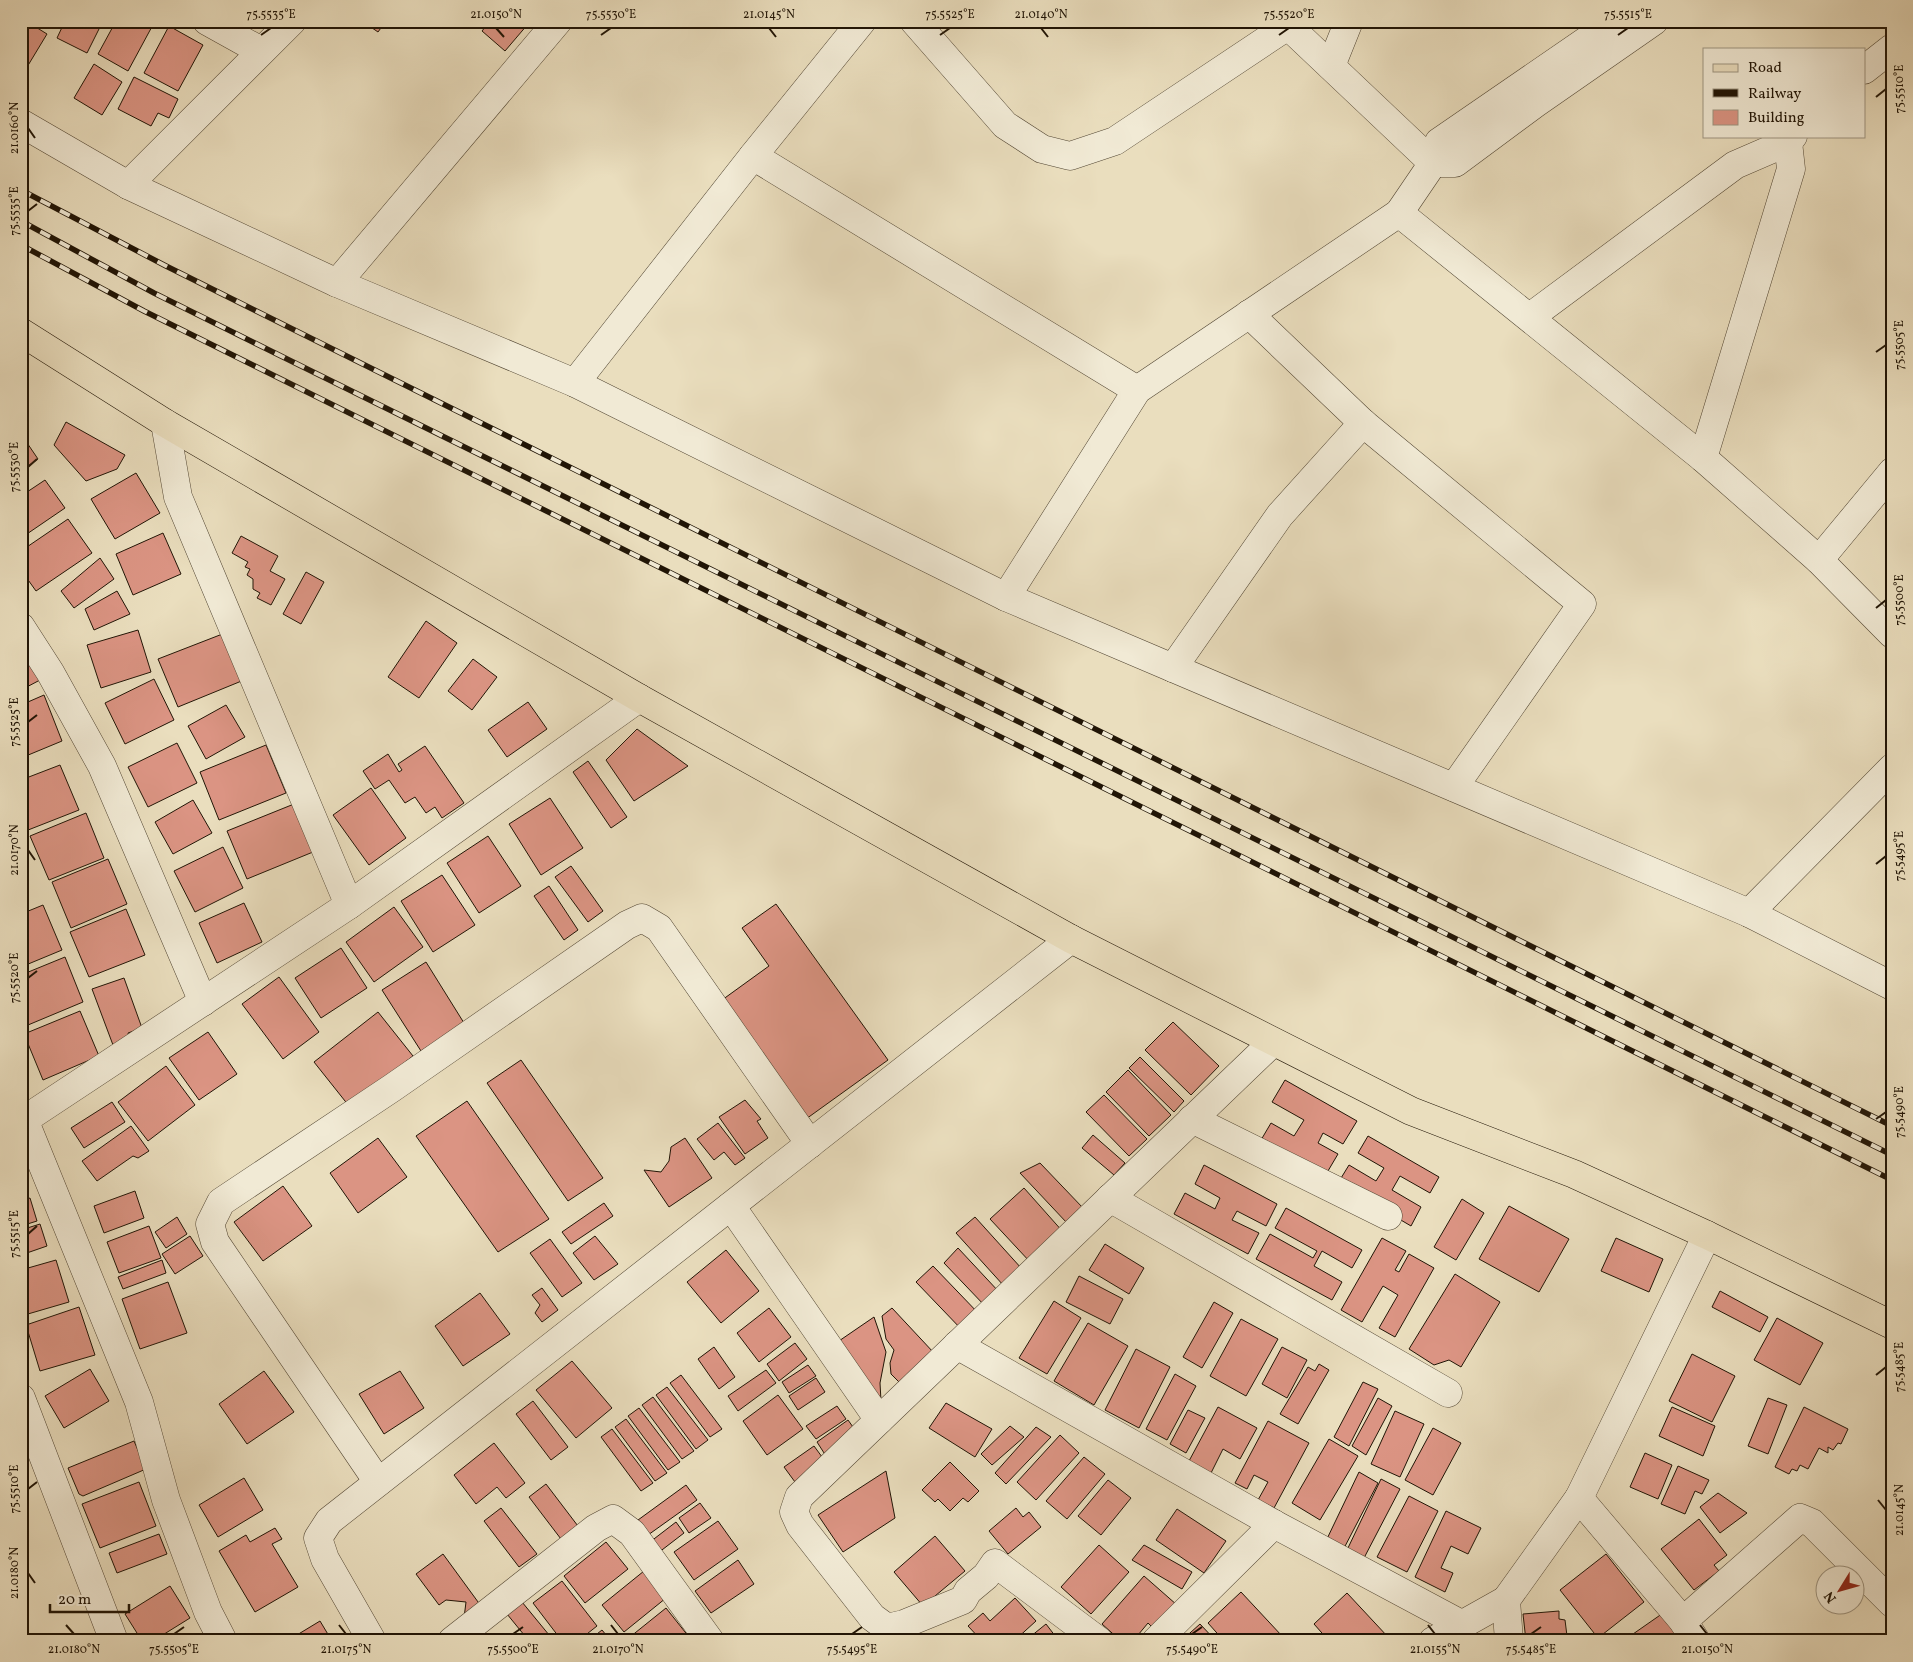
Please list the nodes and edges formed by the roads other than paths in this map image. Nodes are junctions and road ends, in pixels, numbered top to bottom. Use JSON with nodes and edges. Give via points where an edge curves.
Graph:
{"nodes":[{"id":1,"x":207,"y":21,"type":"edge"},
{"id":2,"x":292,"y":21,"type":"edge"},
{"id":3,"x":558,"y":21,"type":"edge"},
{"id":4,"x":862,"y":21,"type":"edge"},
{"id":5,"x":914,"y":21,"type":"edge"},
{"id":6,"x":1349,"y":21,"type":"edge"},
{"id":7,"x":1654,"y":21,"type":"edge"},
{"id":8,"x":1288,"y":23,"type":"edge"},
{"id":9,"x":1616,"y":27,"type":"edge"},
{"id":10,"x":1892,"y":48,"type":"edge"},
{"id":11,"x":261,"y":51,"type":"junction"},
{"id":12,"x":1331,"y":66,"type":"junction"},
{"id":13,"x":1866,"y":68,"type":"edge"},
{"id":14,"x":21,"y":123,"type":"edge"},
{"id":15,"x":1791,"y":139,"type":"edge"},
{"id":16,"x":753,"y":156,"type":"junction"},
{"id":17,"x":1433,"y":163,"type":"junction"},
{"id":18,"x":128,"y":185,"type":"junction"},
{"id":19,"x":1399,"y":213,"type":"junction"},
{"id":20,"x":337,"y":283,"type":"junction"},
{"id":21,"x":1249,"y":314,"type":"junction"},
{"id":22,"x":1530,"y":317,"type":"junction"},
{"id":23,"x":21,"y":332,"type":"edge"},
{"id":24,"x":575,"y":384,"type":"junction"},
{"id":25,"x":1137,"y":390,"type":"junction"},
{"id":26,"x":165,"y":423,"type":"junction"},
{"id":27,"x":1363,"y":423,"type":"junction"},
{"id":28,"x":1703,"y":458,"type":"junction"},
{"id":29,"x":1892,"y":472,"type":"edge"},
{"id":30,"x":1819,"y":560,"type":"junction"},
{"id":31,"x":1006,"y":597,"type":"junction"},
{"id":32,"x":21,"y":627,"type":"edge"},
{"id":33,"x":1892,"y":634,"type":"edge"},
{"id":34,"x":1173,"y":668,"type":"junction"},
{"id":35,"x":638,"y":698,"type":"junction"},
{"id":36,"x":1892,"y":768,"type":"edge"},
{"id":37,"x":1454,"y":787,"type":"junction"},
{"id":38,"x":349,"y":905,"type":"junction"},
{"id":39,"x":1749,"y":913,"type":"junction"},
{"id":40,"x":1071,"y":939,"type":"junction"},
{"id":41,"x":1892,"y":986,"type":"edge"},
{"id":42,"x":203,"y":1002,"type":"junction"},
{"id":43,"x":1273,"y":1042,"type":"junction"},
{"id":44,"x":22,"y":1116,"type":"edge"},
{"id":45,"x":1192,"y":1119,"type":"junction"},
{"id":46,"x":810,"y":1144,"type":"junction"},
{"id":47,"x":1110,"y":1198,"type":"junction"},
{"id":48,"x":731,"y":1206,"type":"junction"},
{"id":49,"x":1388,"y":1216,"type":"dead end"},
{"id":50,"x":1707,"y":1235,"type":"junction"},
{"id":51,"x":1892,"y":1324,"type":"edge"},
{"id":52,"x":957,"y":1345,"type":"junction"},
{"id":53,"x":1448,"y":1393,"type":"dead end"},
{"id":54,"x":21,"y":1398,"type":"edge"},
{"id":55,"x":879,"y":1420,"type":"junction"},
{"id":56,"x":378,"y":1482,"type":"junction"},
{"id":57,"x":1580,"y":1498,"type":"junction"},
{"id":58,"x":1274,"y":1524,"type":"junction"},
{"id":59,"x":1506,"y":1600,"type":"junction"},
{"id":60,"x":1892,"y":1603,"type":"edge"},
{"id":61,"x":1461,"y":1624,"type":"junction"},
{"id":62,"x":1689,"y":1631,"type":"edge"},
{"id":63,"x":114,"y":1641,"type":"edge"},
{"id":64,"x":223,"y":1641,"type":"edge"},
{"id":65,"x":372,"y":1641,"type":"edge"},
{"id":66,"x":452,"y":1641,"type":"edge"},
{"id":67,"x":710,"y":1641,"type":"edge"},
{"id":68,"x":1099,"y":1641,"type":"edge"},
{"id":69,"x":1156,"y":1641,"type":"edge"},
{"id":70,"x":1433,"y":1641,"type":"edge"},
{"id":71,"x":1509,"y":1641,"type":"edge"}],
"edges":[{"from":1,"to":11,"type":"street"},
{"from":2,"to":11,"type":"street"},
{"from":3,"to":20,"type":"street"},
{"from":4,"to":16,"type":"street"},
{"from":5,"to":8,"type":"street","via":[[1005,125],[1042,149],[1070,156],[1115,141]]},
{"from":6,"to":12,"type":"street"},
{"from":7,"to":9,"type":"street"},
{"from":8,"to":12,"type":"street"},
{"from":9,"to":17,"type":"street","via":[[1455,163]]},
{"from":10,"to":13,"type":"street"},
{"from":11,"to":18,"type":"street"},
{"from":12,"to":17,"type":"street"},
{"from":14,"to":18,"type":"street"},
{"from":15,"to":22,"type":"street","via":[[1735,165]]},
{"from":15,"to":28,"type":"street","via":[[1791,169]]},
{"from":16,"to":24,"type":"street"},
{"from":16,"to":25,"type":"street"},
{"from":17,"to":19,"type":"street"},
{"from":18,"to":20,"type":"street"},
{"from":19,"to":21,"type":"street"},
{"from":19,"to":22,"type":"street"},
{"from":20,"to":24,"type":"street"},
{"from":21,"to":25,"type":"street"},
{"from":21,"to":27,"type":"street"},
{"from":22,"to":28,"type":"street"},
{"from":23,"to":26,"type":"main road"},
{"from":24,"to":31,"type":"street"},
{"from":25,"to":31,"type":"street"},
{"from":26,"to":35,"type":"main road"},
{"from":26,"to":38,"type":"street","via":[[178,497]]},
{"from":27,"to":34,"type":"street","via":[[1280,515]]},
{"from":27,"to":37,"type":"street","via":[[1582,604]]},
{"from":28,"to":30,"type":"street"},
{"from":29,"to":30,"type":"street"},
{"from":30,"to":33,"type":"street"},
{"from":31,"to":34,"type":"street"},
{"from":32,"to":42,"type":"street","via":[[102,766]]},
{"from":34,"to":37,"type":"street"},
{"from":35,"to":38,"type":"street"},
{"from":35,"to":40,"type":"main road"},
{"from":36,"to":39,"type":"street"},
{"from":37,"to":39,"type":"street"},
{"from":38,"to":42,"type":"street"},
{"from":39,"to":41,"type":"street"},
{"from":40,"to":43,"type":"main road"},
{"from":40,"to":46,"type":"street"},
{"from":42,"to":44,"type":"street"},
{"from":43,"to":45,"type":"street"},
{"from":43,"to":50,"type":"main road","via":[[1411,1111],[1574,1174]]},
{"from":44,"to":64,"type":"street","via":[[139,1402],[166,1500],[208,1612]]},
{"from":45,"to":47,"type":"street"},
{"from":45,"to":49,"type":"street"},
{"from":46,"to":48,"type":"street"},
{"from":46,"to":56,"type":"street","via":[[659,928],[642,918],[627,925],[221,1202],[210,1224],[215,1242]]},
{"from":47,"to":52,"type":"street"},
{"from":47,"to":53,"type":"street"},
{"from":48,"to":55,"type":"street"},
{"from":48,"to":56,"type":"street"},
{"from":50,"to":51,"type":"main road"},
{"from":50,"to":57,"type":"street"},
{"from":52,"to":55,"type":"street"},
{"from":52,"to":58,"type":"street"},
{"from":54,"to":63,"type":"street"},
{"from":55,"to":68,"type":"street","via":[[799,1497],[794,1512],[872,1618],[887,1628],[963,1600],[995,1563]]},
{"from":56,"to":65,"type":"street","via":[[329,1521],[318,1538],[325,1559]]},
{"from":57,"to":59,"type":"street"},
{"from":57,"to":62,"type":"street"},
{"from":58,"to":61,"type":"street"},
{"from":58,"to":69,"type":"street"},
{"from":59,"to":61,"type":"street"},
{"from":59,"to":71,"type":"street"},
{"from":60,"to":62,"type":"street","via":[[1812,1523],[1800,1518]]},
{"from":61,"to":70,"type":"street"},
{"from":66,"to":67,"type":"street","via":[[596,1528],[613,1519],[632,1533]]}]}
